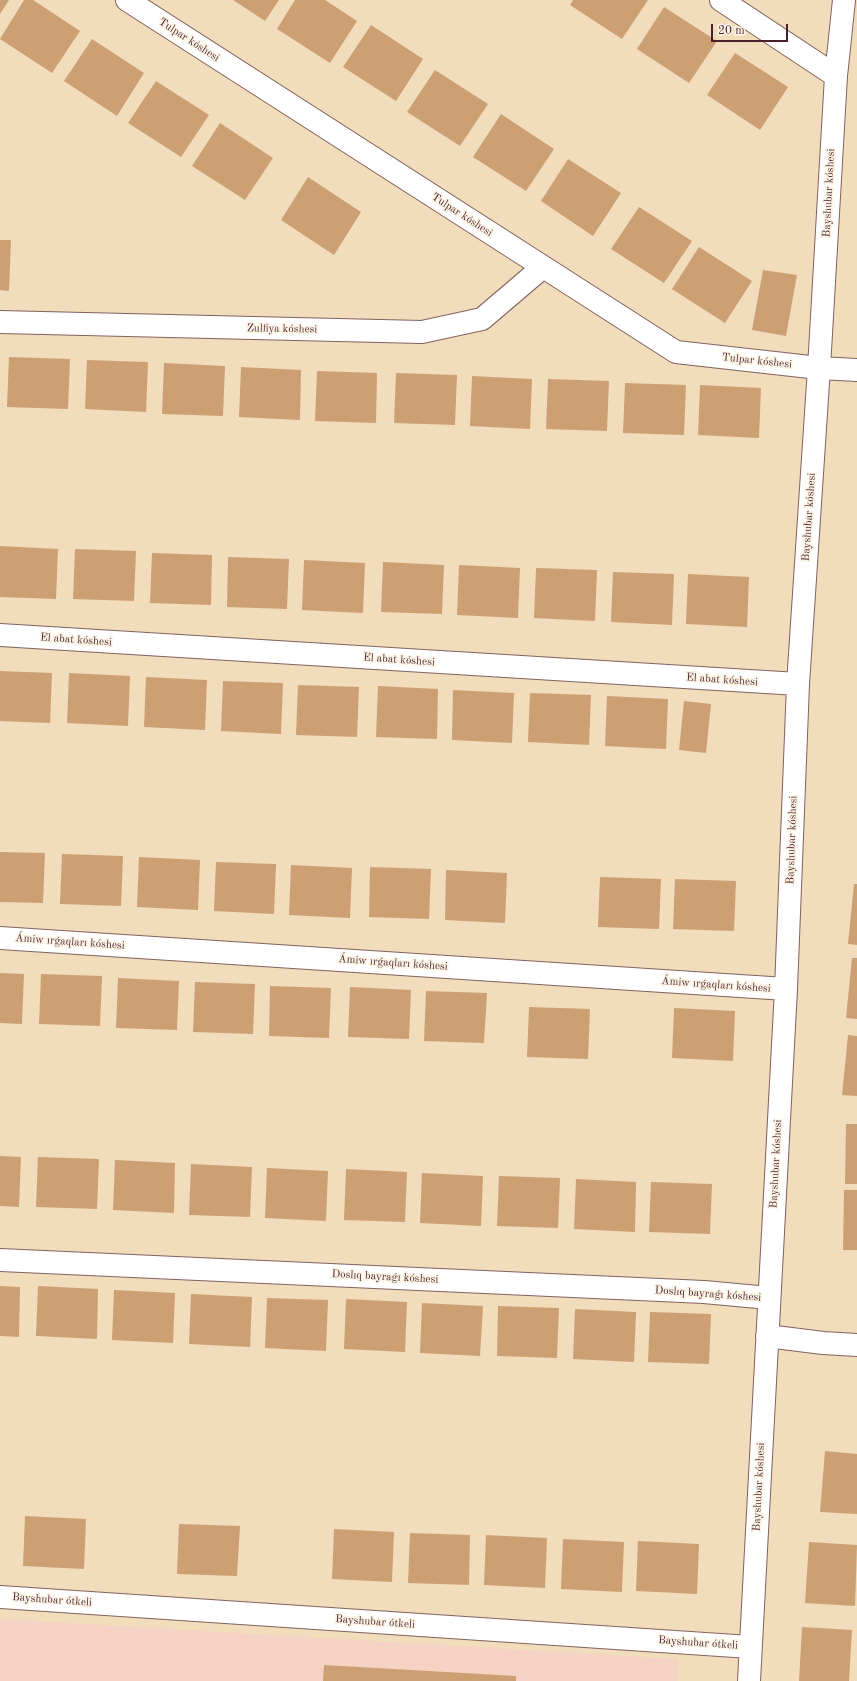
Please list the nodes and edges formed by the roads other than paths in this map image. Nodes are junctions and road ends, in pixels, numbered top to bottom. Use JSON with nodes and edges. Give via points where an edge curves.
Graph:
{"nodes":[{"id":1,"x":127,"y":0,"type":"edge"},
{"id":2,"x":721,"y":0,"type":"edge"},
{"id":3,"x":844,"y":0,"type":"edge"},
{"id":4,"x":836,"y":76,"type":"junction"},
{"id":5,"x":544,"y":267,"type":"junction"},
{"id":6,"x":0,"y":322,"type":"edge"},
{"id":7,"x":819,"y":368,"type":"junction"},
{"id":8,"x":857,"y":370,"type":"edge"},
{"id":9,"x":0,"y":635,"type":"edge"},
{"id":10,"x":798,"y":684,"type":"junction"},
{"id":11,"x":0,"y":938,"type":"edge"},
{"id":12,"x":786,"y":989,"type":"junction"},
{"id":13,"x":0,"y":1260,"type":"edge"},
{"id":14,"x":769,"y":1298,"type":"junction"},
{"id":15,"x":767,"y":1336,"type":"junction"},
{"id":16,"x":857,"y":1344,"type":"edge"},
{"id":17,"x":0,"y":1597,"type":"edge"},
{"id":18,"x":750,"y":1647,"type":"junction"},
{"id":19,"x":749,"y":1681,"type":"edge"}],
"edges":[{"from":1,"to":5,"type":"street","name":"Tulpar kóshesi"},
{"from":2,"to":4,"type":"street"},
{"from":3,"to":4,"type":"street","name":"Bayshubar kóshesi"},
{"from":4,"to":7,"type":"street","name":"Bayshubar kóshesi"},
{"from":5,"to":6,"type":"street","name":"Zulfiya kóshesi","via":[[482,319],[422,332]]},
{"from":5,"to":7,"type":"street","name":"Tulpar kóshesi","via":[[676,352]]},
{"from":7,"to":8,"type":"street","name":"Tulpar kóshesi"},
{"from":7,"to":10,"type":"street","name":"Bayshubar kóshesi"},
{"from":9,"to":10,"type":"street","name":"El abat kóshesi"},
{"from":10,"to":12,"type":"street","name":"Bayshubar kóshesi"},
{"from":11,"to":12,"type":"street","name":"Ámiw ırǵaqları kóshesi"},
{"from":12,"to":14,"type":"street","name":"Bayshubar kóshesi"},
{"from":13,"to":14,"type":"street","name":"Doslıq bayraǵı kóshesi","via":[[696,1291]]},
{"from":14,"to":15,"type":"street","name":"Bayshubar kóshesi"},
{"from":15,"to":16,"type":"street","via":[[823,1343]]},
{"from":15,"to":18,"type":"street","name":"Bayshubar kóshesi"},
{"from":17,"to":18,"type":"street","name":"Bayshubar ótkeli"},
{"from":18,"to":19,"type":"street","name":"Bayshubar kóshesi"}]}
